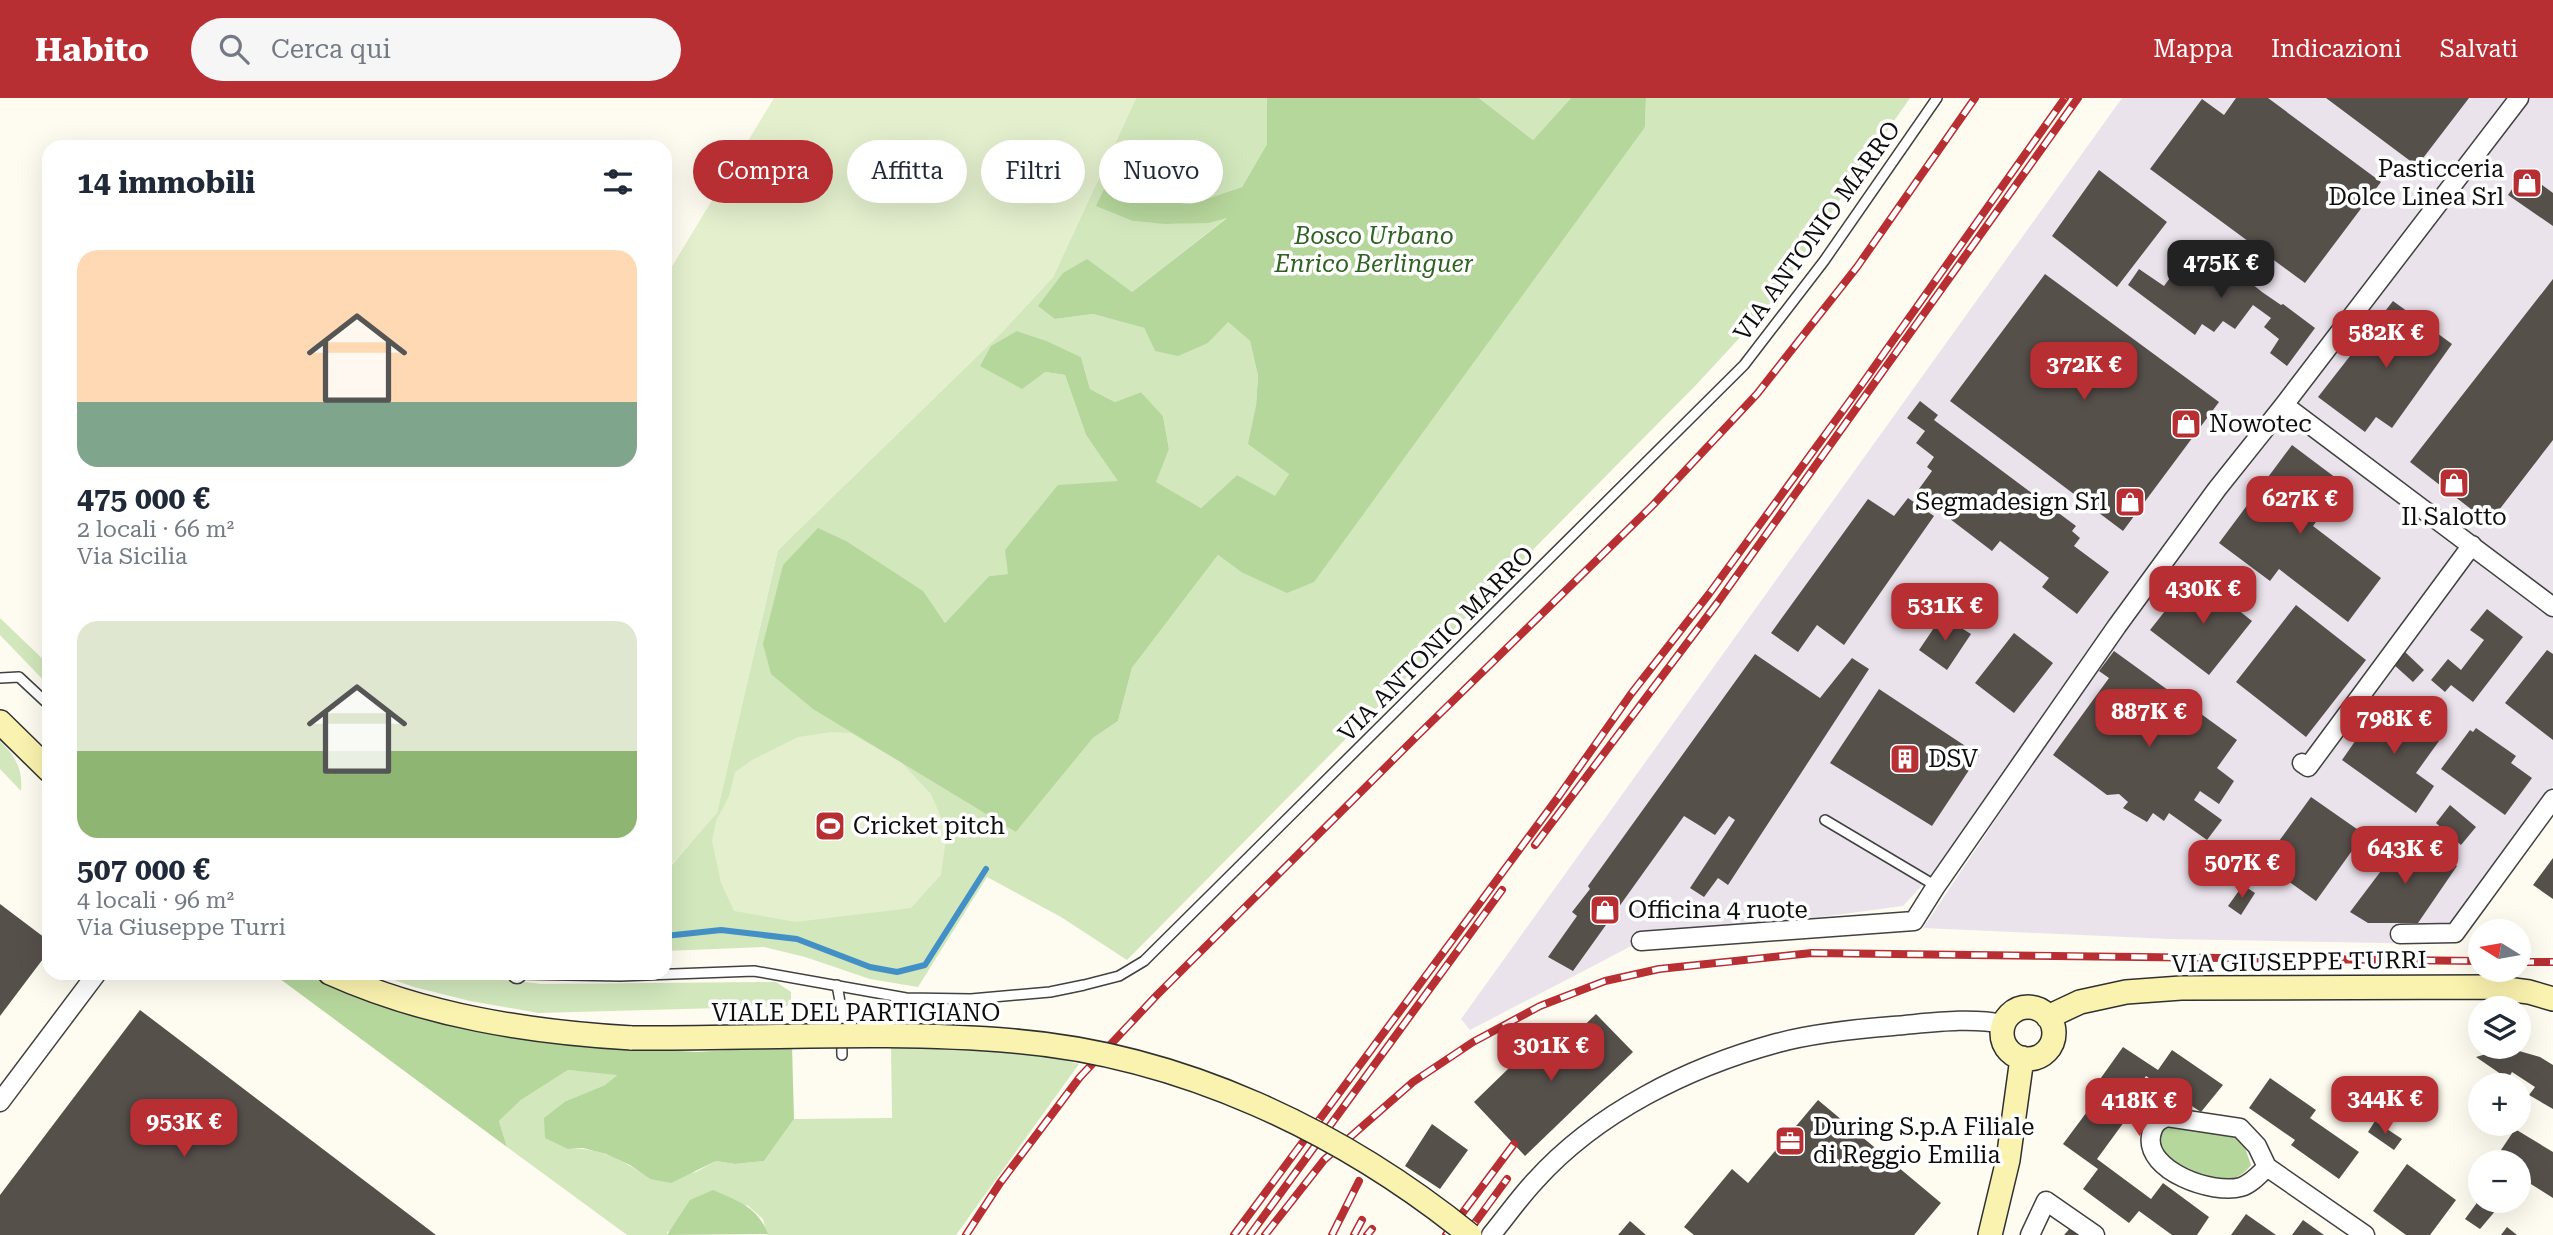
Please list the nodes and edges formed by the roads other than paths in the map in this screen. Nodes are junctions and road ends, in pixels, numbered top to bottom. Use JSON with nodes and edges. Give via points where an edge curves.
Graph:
{"nodes":[{"id":1,"x":1937,"y":98,"type":"edge"},
{"id":2,"x":2519,"y":98,"type":"edge"},
{"id":3,"x":2284,"y":405,"type":"junction"},
{"id":4,"x":2472,"y":545,"type":"junction"},
{"id":5,"x":2553,"y":607,"type":"edge"},
{"id":6,"x":0,"y":678,"type":"edge"},
{"id":7,"x":42,"y":698,"type":"edge"},
{"id":8,"x":0,"y":722,"type":"edge"},
{"id":9,"x":42,"y":763,"type":"edge"},
{"id":10,"x":2302,"y":763,"type":"dead end"},
{"id":11,"x":2553,"y":799,"type":"edge"},
{"id":12,"x":1825,"y":820,"type":"dead end"},
{"id":13,"x":1936,"y":886,"type":"junction"},
{"id":14,"x":2400,"y":934,"type":"dead end"},
{"id":15,"x":1641,"y":941,"type":"dead end"},
{"id":16,"x":672,"y":974,"type":"edge"},
{"id":17,"x":92,"y":980,"type":"edge"},
{"id":18,"x":349,"y":980,"type":"edge"},
{"id":19,"x":837,"y":985,"type":"junction"},
{"id":20,"x":2553,"y":999,"type":"edge"},
{"id":21,"x":2048,"y":1017,"type":"junction"},
{"id":22,"x":2004,"y":1024,"type":"junction"},
{"id":23,"x":842,"y":1055,"type":"dead end"},
{"id":24,"x":2022,"y":1058,"type":"junction"},
{"id":25,"x":0,"y":1102,"type":"edge"},
{"id":26,"x":2267,"y":1167,"type":"junction"},
{"id":27,"x":1470,"y":1235,"type":"edge"},
{"id":28,"x":1491,"y":1235,"type":"edge"},
{"id":29,"x":1990,"y":1235,"type":"edge"},
{"id":30,"x":2030,"y":1235,"type":"edge"},
{"id":31,"x":2095,"y":1235,"type":"edge"},
{"id":32,"x":2365,"y":1235,"type":"edge"}],
"edges":[{"from":1,"to":19,"type":"lane","name":"VIA ANTONIO MARRO","via":[[1824,261],[1744,365],[1144,961],[1119,976],[1084,985],[1002,996],[906,998]]},
{"from":2,"to":3,"type":"street"},
{"from":3,"to":4,"type":"street"},
{"from":3,"to":13,"type":"street","via":[[2116,625]]},
{"from":4,"to":5,"type":"street"},
{"from":4,"to":10,"type":"street","via":[[2308,767]]},
{"from":6,"to":7,"type":"lane","via":[[19,677]]},
{"from":8,"to":9,"type":"main road"},
{"from":11,"to":14,"type":"street","via":[[2455,933]]},
{"from":12,"to":13,"type":"lane"},
{"from":13,"to":15,"type":"street","via":[[1914,921]]},
{"from":16,"to":19,"type":"lane","name":"VIA ANTONIO MARRO","via":[[754,971]]},
{"from":17,"to":25,"type":"street"},
{"from":18,"to":27,"type":"main road","name":"VIALE DEL PARTIGIANO","bridge":true,"via":[[411,1003],[559,1034],[632,1038],[938,1036],[1053,1046],[1127,1060],[1197,1080],[1302,1125],[1383,1172]]},
{"from":19,"to":23,"type":"lane"},
{"from":20,"to":21,"type":"main road","name":"VIA GIUSEPPE TURRI","via":[[2491,987],[2210,986],[2126,992],[2076,1003]]},
{"from":21,"to":22,"type":"main road","via":[[2039,1010],[2022,1008]]},
{"from":21,"to":24,"type":"main road","via":[[2053,1030],[2050,1046],[2038,1057]]},
{"from":22,"to":24,"type":"main road","via":[[2008,1049]]},
{"from":22,"to":28,"type":"street","via":[[1961,1020],[1857,1029],[1777,1043],[1720,1062],[1646,1096],[1588,1133],[1535,1180]]},
{"from":24,"to":29,"type":"main road","via":[[2008,1160]]},
{"from":26,"to":26,"type":"street","via":[[2257,1146],[2240,1128],[2167,1117],[2153,1127],[2151,1147],[2158,1159],[2203,1186],[2241,1187]]},
{"from":26,"to":32,"type":"street"},
{"from":30,"to":31,"type":"street","via":[[2046,1202]]}]}
